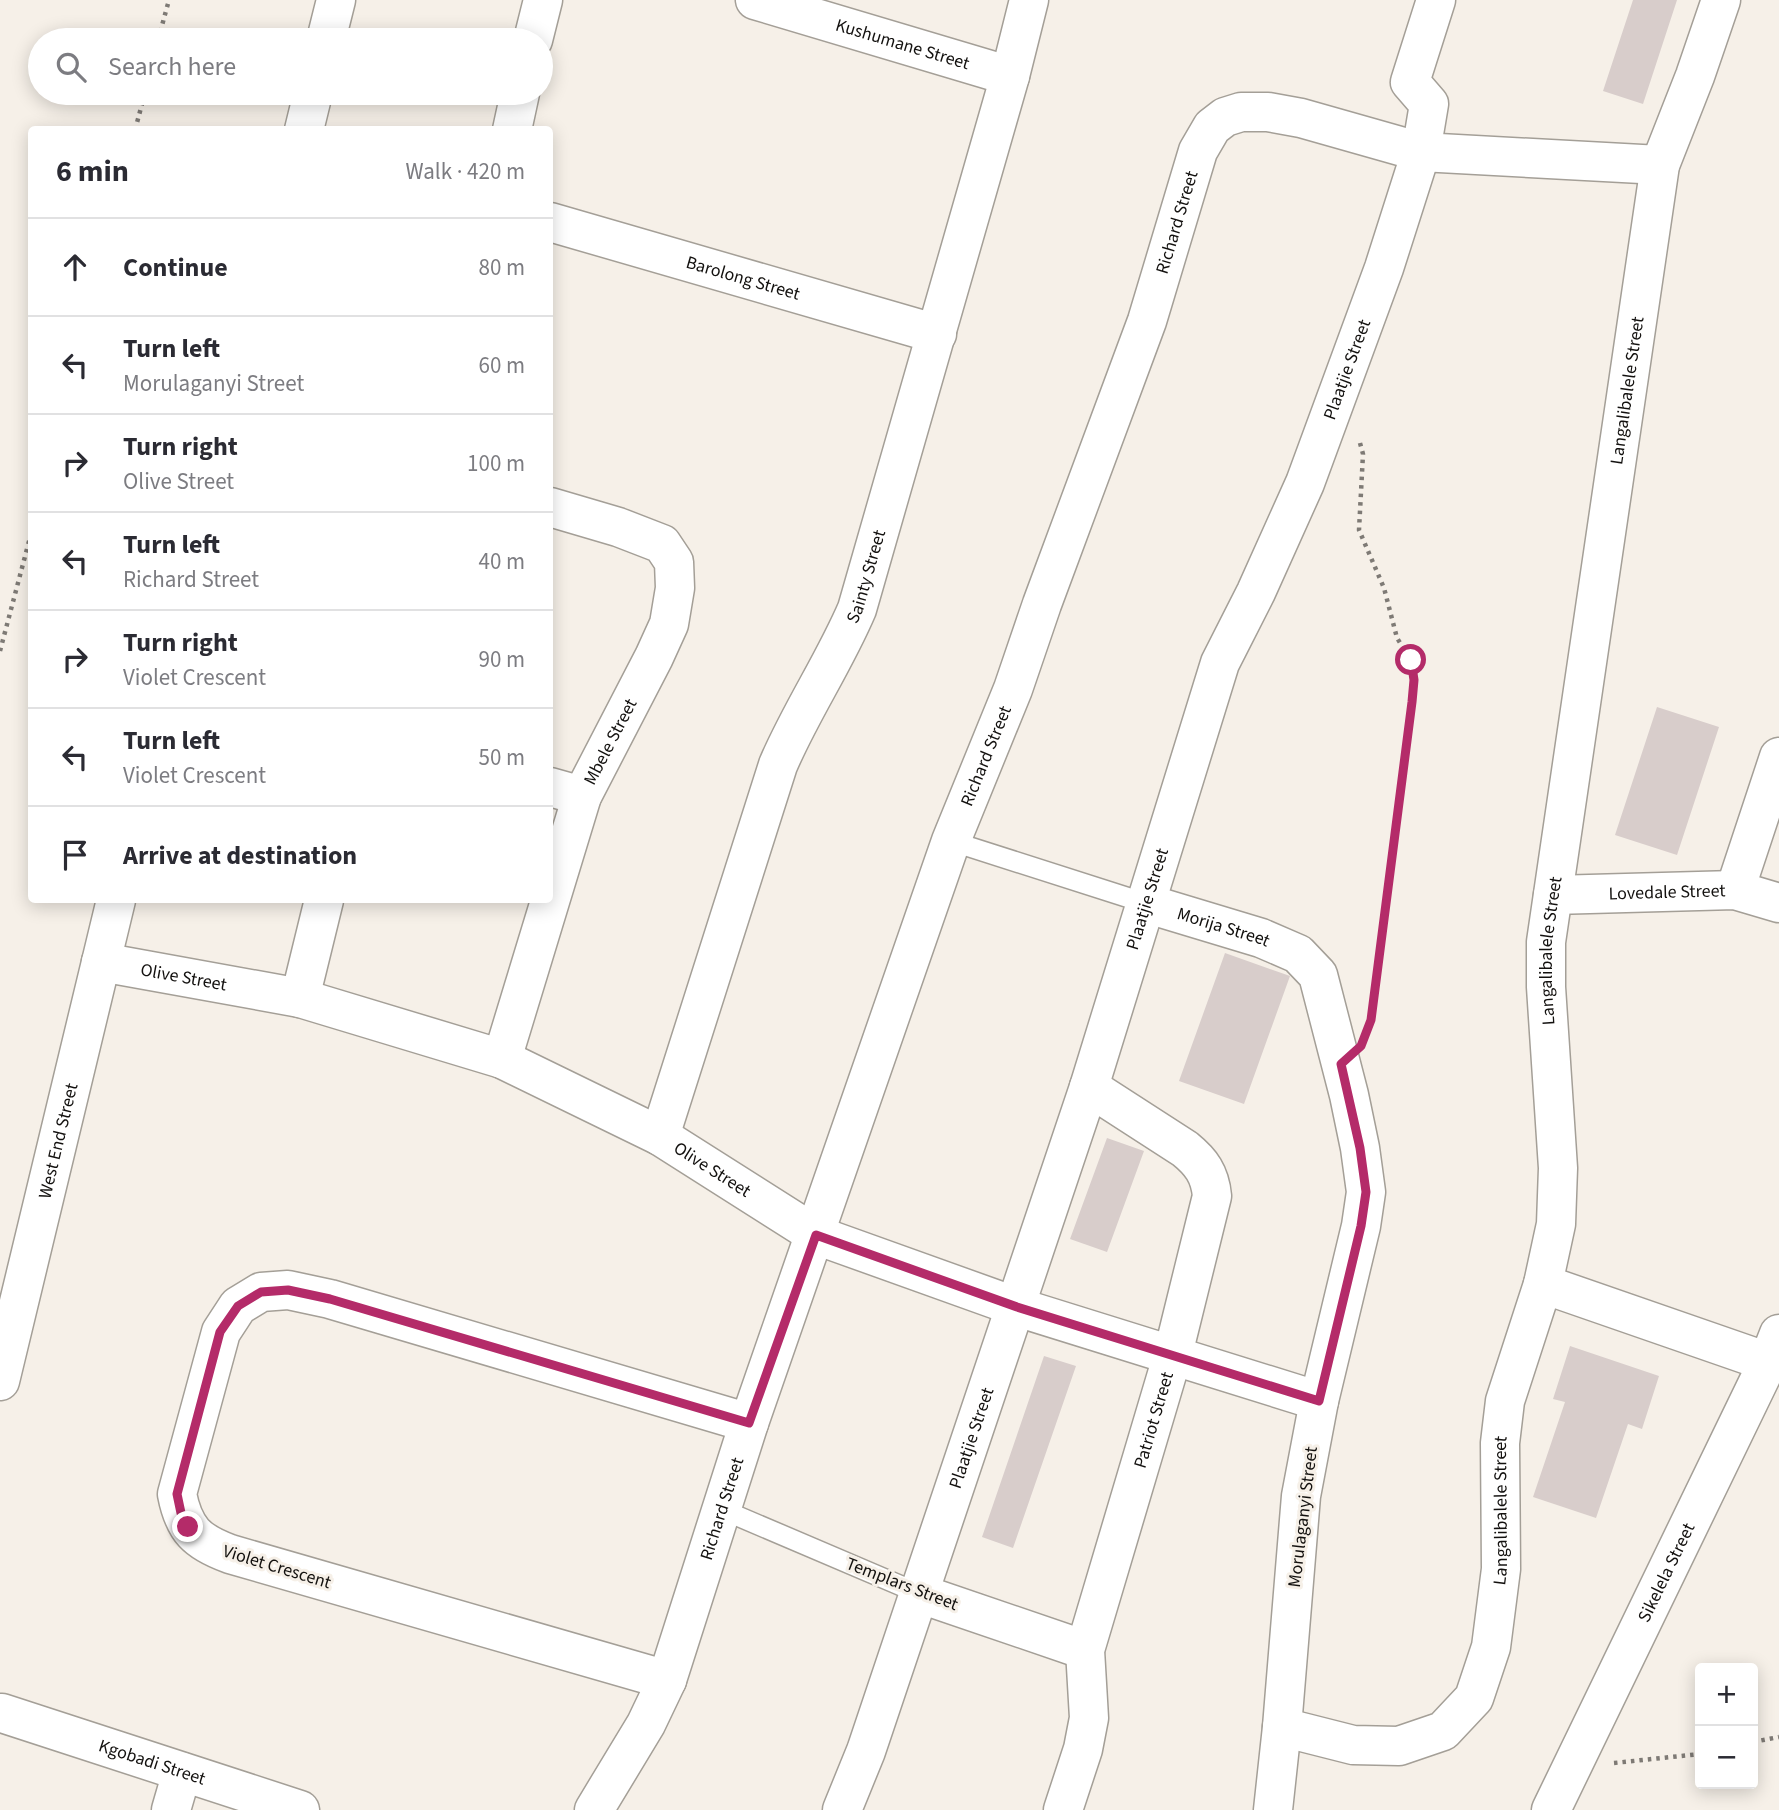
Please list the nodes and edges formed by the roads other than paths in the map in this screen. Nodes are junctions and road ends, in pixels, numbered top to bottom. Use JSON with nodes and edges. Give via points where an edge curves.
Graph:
{"nodes":[{"id":1,"x":336,"y":0,"type":"edge"},
{"id":2,"x":543,"y":0,"type":"edge"},
{"id":3,"x":755,"y":0,"type":"edge"},
{"id":4,"x":1029,"y":0,"type":"edge"},
{"id":5,"x":1436,"y":0,"type":"edge"},
{"id":6,"x":1721,"y":0,"type":"edge"},
{"id":7,"x":329,"y":28,"type":"edge"},
{"id":8,"x":536,"y":28,"type":"edge"},
{"id":9,"x":1010,"y":76,"type":"junction"},
{"id":10,"x":310,"y":105,"type":"edge"},
{"id":11,"x":517,"y":105,"type":"edge"},
{"id":12,"x":305,"y":126,"type":"edge"},
{"id":13,"x":513,"y":126,"type":"edge"},
{"id":14,"x":1421,"y":152,"type":"junction"},
{"id":15,"x":1660,"y":165,"type":"junction"},
{"id":16,"x":553,"y":223,"type":"edge"},
{"id":17,"x":937,"y":334,"type":"junction"},
{"id":18,"x":553,"y":508,"type":"edge"},
{"id":19,"x":1779,"y":757,"type":"edge"},
{"id":20,"x":566,"y":791,"type":"edge"},
{"id":21,"x":951,"y":841,"type":"junction"},
{"id":22,"x":553,"y":845,"type":"edge"},
{"id":23,"x":1735,"y":890,"type":"junction"},
{"id":24,"x":1553,"y":895,"type":"junction"},
{"id":25,"x":115,"y":903,"type":"edge"},
{"id":26,"x":323,"y":903,"type":"edge"},
{"id":27,"x":539,"y":903,"type":"edge"},
{"id":28,"x":1144,"y":903,"type":"junction"},
{"id":29,"x":1779,"y":903,"type":"edge"},
{"id":30,"x":101,"y":962,"type":"junction"},
{"id":31,"x":300,"y":998,"type":"junction"},
{"id":32,"x":502,"y":1059,"type":"junction"},
{"id":33,"x":1341,"y":1064,"type":"joint"},
{"id":34,"x":1089,"y":1087,"type":"junction"},
{"id":35,"x":660,"y":1136,"type":"junction"},
{"id":36,"x":816,"y":1235,"type":"junction"},
{"id":37,"x":1543,"y":1284,"type":"junction"},
{"id":38,"x":1017,"y":1307,"type":"junction"},
{"id":39,"x":1774,"y":1348,"type":"edge"},
{"id":40,"x":1173,"y":1354,"type":"junction"},
{"id":41,"x":0,"y":1381,"type":"edge"},
{"id":42,"x":1319,"y":1401,"type":"junction"},
{"id":43,"x":749,"y":1423,"type":"junction"},
{"id":44,"x":721,"y":1509,"type":"junction"},
{"id":45,"x":918,"y":1593,"type":"junction"},
{"id":46,"x":1085,"y":1650,"type":"junction"},
{"id":47,"x":667,"y":1680,"type":"junction"},
{"id":48,"x":2,"y":1713,"type":"dead end"},
{"id":49,"x":1282,"y":1727,"type":"junction"},
{"id":50,"x":182,"y":1772,"type":"junction"},
{"id":51,"x":171,"y":1810,"type":"edge"},
{"id":52,"x":300,"y":1810,"type":"edge"},
{"id":53,"x":594,"y":1810,"type":"edge"},
{"id":54,"x":842,"y":1810,"type":"edge"},
{"id":55,"x":1063,"y":1810,"type":"edge"},
{"id":56,"x":1273,"y":1810,"type":"edge"},
{"id":57,"x":1551,"y":1810,"type":"edge"}],
"edges":[{"from":1,"to":7,"type":"street"},
{"from":2,"to":8,"type":"street"},
{"from":3,"to":9,"type":"street","name":"Kushumane Street"},
{"from":4,"to":9,"type":"street","name":"Sainty Street"},
{"from":5,"to":14,"type":"street","name":"Plaatjie Street","via":[[1410,82],[1429,104]]},
{"from":6,"to":15,"type":"street","name":"Langalibalele Street"},
{"from":9,"to":17,"type":"street","name":"Sainty Street"},
{"from":10,"to":12,"type":"street"},
{"from":11,"to":13,"type":"street"},
{"from":14,"to":15,"type":"street","name":"Richard Street"},
{"from":14,"to":21,"type":"street","name":"Richard Street","via":[[1268,111],[1241,112],[1212,127],[1198,151],[1147,321],[1013,689]]},
{"from":14,"to":28,"type":"street","name":"Plaatjie Street","via":[[1305,483],[1220,663]]},
{"from":15,"to":24,"type":"street","name":"Langalibalele Street"},
{"from":16,"to":17,"type":"street","name":"Barolong Street"},
{"from":17,"to":35,"type":"street","name":"Sainty Street","via":[[857,609],[778,765]]},
{"from":18,"to":20,"type":"street","name":"Mbele Street","via":[[662,544],[674,562],[669,624],[654,657]]},
{"from":19,"to":23,"type":"street"},
{"from":20,"to":22,"type":"street","name":"Mbele Street"},
{"from":21,"to":28,"type":"lane","name":"Morija Street"},
{"from":21,"to":36,"type":"street","name":"Richard Street"},
{"from":23,"to":24,"type":"street","name":"Lovedale Street"},
{"from":23,"to":29,"type":"street","name":"Lovedale Street"},
{"from":24,"to":37,"type":"street","name":"Langalibalele Street","via":[[1546,987],[1558,1168],[1556,1224]]},
{"from":25,"to":30,"type":"street","name":"West End Street"},
{"from":26,"to":31,"type":"street"},
{"from":27,"to":32,"type":"street","name":"Mbele Street"},
{"from":28,"to":33,"type":"street","name":"Morija Street","via":[[1261,938],[1298,954],[1318,975]]},
{"from":28,"to":34,"type":"street","name":"Plaatjie Street"},
{"from":30,"to":31,"type":"street","name":"Olive Street"},
{"from":30,"to":41,"type":"street","name":"West End Street"},
{"from":31,"to":32,"type":"street","name":"Olive Street"},
{"from":32,"to":35,"type":"street","name":"Olive Street"},
{"from":33,"to":42,"type":"street","name":"Morulaganyi Street","via":[[1366,1192]]},
{"from":34,"to":38,"type":"street","name":"Plaatjie Street"},
{"from":34,"to":40,"type":"street","name":"Patriot Street","via":[[1185,1149],[1211,1182],[1212,1196]]},
{"from":35,"to":36,"type":"street","name":"Olive Street"},
{"from":36,"to":38,"type":"street","name":"Olive Street"},
{"from":36,"to":43,"type":"street","name":"Richard Street"},
{"from":37,"to":39,"type":"street"},
{"from":37,"to":49,"type":"street","name":"Langalibalele Street","via":[[1505,1401],[1500,1443],[1501,1569],[1491,1647],[1474,1698],[1443,1731],[1399,1746],[1353,1745]]},
{"from":38,"to":40,"type":"street","name":"Olive Street"},
{"from":38,"to":45,"type":"street","name":"Plaatjie Street"},
{"from":39,"to":57,"type":"street","name":"Sikelela Street"},
{"from":40,"to":42,"type":"street","name":"Olive Street"},
{"from":40,"to":46,"type":"street","name":"Patriot Street"},
{"from":42,"to":49,"type":"street","name":"Morulaganyi Street","via":[[1301,1496]]},
{"from":43,"to":44,"type":"street","name":"Richard Street"},
{"from":43,"to":47,"type":"street","name":"Violet Crescent","via":[[288,1290],[261,1292],[238,1306],[220,1332],[177,1494],[188,1527],[206,1545]]},
{"from":44,"to":45,"type":"lane","name":"Templars Street"},
{"from":44,"to":47,"type":"street","name":"Richard Street"},
{"from":45,"to":46,"type":"street","name":"Templars Street"},
{"from":45,"to":54,"type":"street","name":"Plaatjie Street"},
{"from":46,"to":55,"type":"street","name":"Patriot Street","via":[[1089,1718]]},
{"from":47,"to":53,"type":"street","name":"Richard Street"},
{"from":48,"to":50,"type":"street","name":"Kgobadi Street"},
{"from":49,"to":56,"type":"street","name":"Morulaganyi Street"},
{"from":50,"to":51,"type":"street"},
{"from":50,"to":52,"type":"street","name":"Kgobadi Street"}]}
